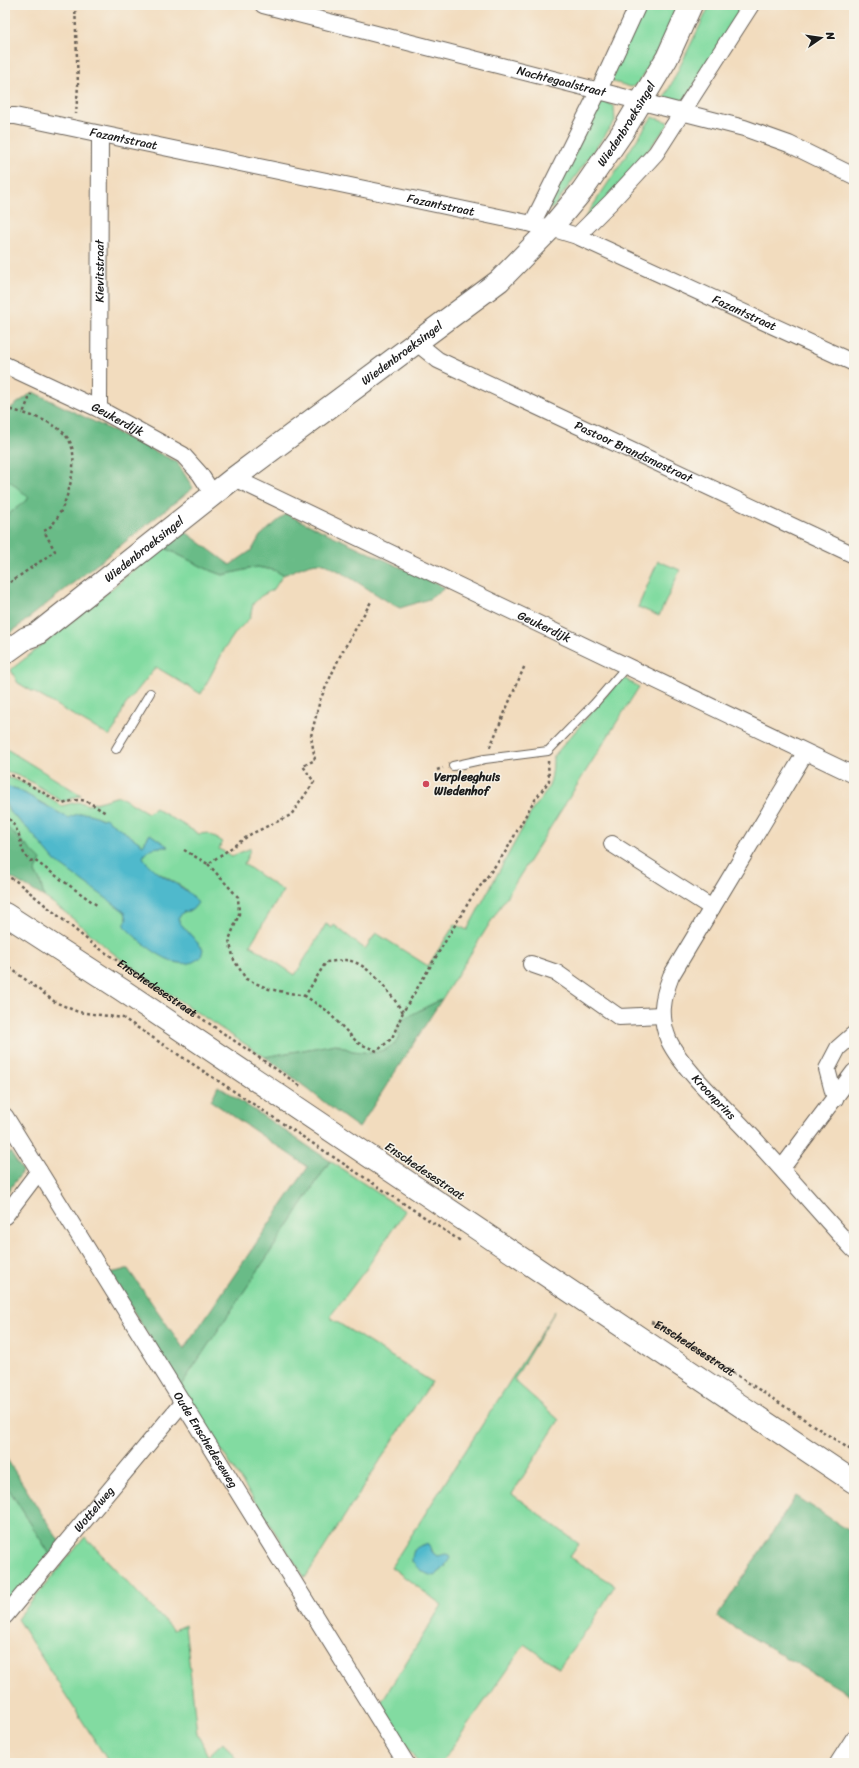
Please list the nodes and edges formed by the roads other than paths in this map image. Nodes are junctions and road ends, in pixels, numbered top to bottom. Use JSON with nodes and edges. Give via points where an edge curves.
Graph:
{"nodes":[{"id":1,"x":263,"y":5,"type":"edge"},
{"id":2,"x":638,"y":5,"type":"edge"},
{"id":3,"x":691,"y":5,"type":"edge"},
{"id":4,"x":751,"y":5,"type":"edge"},
{"id":5,"x":281,"y":7,"type":"edge"},
{"id":6,"x":598,"y":92,"type":"junction"},
{"id":7,"x":640,"y":102,"type":"junction"},
{"id":8,"x":682,"y":112,"type":"junction"},
{"id":9,"x":5,"y":116,"type":"edge"},
{"id":10,"x":100,"y":134,"type":"junction"},
{"id":11,"x":854,"y":176,"type":"edge"},
{"id":12,"x":541,"y":226,"type":"junction"},
{"id":13,"x":577,"y":236,"type":"junction"},
{"id":14,"x":417,"y":343,"type":"junction"},
{"id":15,"x":854,"y":363,"type":"edge"},
{"id":16,"x":5,"y":365,"type":"edge"},
{"id":17,"x":99,"y":409,"type":"junction"},
{"id":18,"x":234,"y":478,"type":"junction"},
{"id":19,"x":213,"y":494,"type":"junction"},
{"id":20,"x":854,"y":555,"type":"edge"},
{"id":21,"x":37,"y":634,"type":"junction"},
{"id":22,"x":5,"y":653,"type":"edge"},
{"id":23,"x":627,"y":666,"type":"junction"},
{"id":24,"x":5,"y":667,"type":"edge"},
{"id":25,"x":150,"y":693,"type":"dead end"},
{"id":26,"x":116,"y":749,"type":"dead end"},
{"id":27,"x":805,"y":753,"type":"junction"},
{"id":28,"x":453,"y":766,"type":"dead end"},
{"id":29,"x":854,"y":775,"type":"edge"},
{"id":30,"x":612,"y":844,"type":"dead end"},
{"id":31,"x":712,"y":908,"type":"junction"},
{"id":32,"x":5,"y":914,"type":"edge"},
{"id":33,"x":531,"y":964,"type":"dead end"},
{"id":34,"x":662,"y":1015,"type":"junction"},
{"id":35,"x":854,"y":1034,"type":"edge"},
{"id":36,"x":854,"y":1072,"type":"edge"},
{"id":37,"x":835,"y":1099,"type":"junction"},
{"id":38,"x":5,"y":1116,"type":"edge"},
{"id":39,"x":782,"y":1168,"type":"junction"},
{"id":40,"x":39,"y":1171,"type":"junction"},
{"id":41,"x":5,"y":1216,"type":"edge"},
{"id":42,"x":854,"y":1250,"type":"edge"},
{"id":43,"x":183,"y":1402,"type":"junction"},
{"id":44,"x":854,"y":1482,"type":"edge"},
{"id":45,"x":5,"y":1616,"type":"edge"},
{"id":46,"x":854,"y":1738,"type":"edge"},
{"id":47,"x":406,"y":1763,"type":"edge"},
{"id":48,"x":838,"y":1763,"type":"edge"}],
"edges":[{"from":1,"to":5,"type":"street","name":"Nachtegaalstraat"},
{"from":2,"to":6,"type":"street","name":"Wiedenbroeksingel"},
{"from":3,"to":7,"type":"street","name":"Wiedenbroeksingel","via":[[667,58]]},
{"from":4,"to":8,"type":"street"},
{"from":5,"to":6,"type":"street","name":"Nachtegaalstraat"},
{"from":6,"to":7,"type":"street","name":"Nachtegaalstraat"},
{"from":6,"to":12,"type":"street","name":"Wiedenbroeksingel"},
{"from":7,"to":8,"type":"street","name":"Nachtegaalstraat"},
{"from":7,"to":12,"type":"street","name":"Wiedenbroeksingel","via":[[582,191]]},
{"from":8,"to":11,"type":"street","name":"Nachtegaalstraat","via":[[789,144]]},
{"from":8,"to":13,"type":"street","via":[[656,153]]},
{"from":9,"to":10,"type":"street","name":"Fazantstraat"},
{"from":10,"to":12,"type":"street","name":"Fazantstraat"},
{"from":10,"to":17,"type":"street","name":"Kievitstraat"},
{"from":12,"to":13,"type":"street","name":"Fazantstraat"},
{"from":12,"to":14,"type":"street","name":"Wiedenbroeksingel","via":[[499,281]]},
{"from":13,"to":15,"type":"street","name":"Fazantstraat"},
{"from":14,"to":18,"type":"street","name":"Wiedenbroeksingel"},
{"from":14,"to":20,"type":"street","name":"Pastoor Brandsmastraat","via":[[438,360]]},
{"from":16,"to":17,"type":"street","name":"Geukerdijk"},
{"from":17,"to":19,"type":"street","name":"Geukerdijk","via":[[183,455]]},
{"from":18,"to":19,"type":"street","name":"Wiedenbroeksingel"},
{"from":18,"to":23,"type":"street","name":"Geukerdijk"},
{"from":19,"to":21,"type":"street","name":"Wiedenbroeksingel"},
{"from":21,"to":22,"type":"street","name":"Wiedenbroeksingel","via":[[26,638]]},
{"from":21,"to":24,"type":"street","name":"Wiedenbroeksingel","via":[[26,651]]},
{"from":23,"to":27,"type":"street","name":"Geukerdijk"},
{"from":23,"to":28,"type":"lane","via":[[548,751]]},
{"from":25,"to":26,"type":"lane"},
{"from":27,"to":29,"type":"street","name":"Geukerdijk"},
{"from":27,"to":31,"type":"street","name":"Kroonprins"},
{"from":30,"to":31,"type":"street"},
{"from":31,"to":34,"type":"street","name":"Kroonprins","via":[[671,976],[663,995]]},
{"from":32,"to":44,"type":"street","name":"Enschedesestraat"},
{"from":33,"to":34,"type":"street","via":[[557,973],[619,1017]]},
{"from":34,"to":39,"type":"street","name":"Kroonprins","via":[[669,1040],[684,1064]]},
{"from":35,"to":37,"type":"street","via":[[838,1048],[827,1069]]},
{"from":36,"to":37,"type":"street"},
{"from":37,"to":39,"type":"street"},
{"from":38,"to":40,"type":"street","name":"Oude Enschedeseweg"},
{"from":39,"to":42,"type":"street","name":"Kroonprins"},
{"from":40,"to":41,"type":"street"},
{"from":40,"to":43,"type":"street","name":"Oude Enschedeseweg"},
{"from":43,"to":45,"type":"street","name":"Wottelweg"},
{"from":43,"to":47,"type":"street","name":"Oude Enschedeseweg"},
{"from":46,"to":48,"type":"street"}]}
